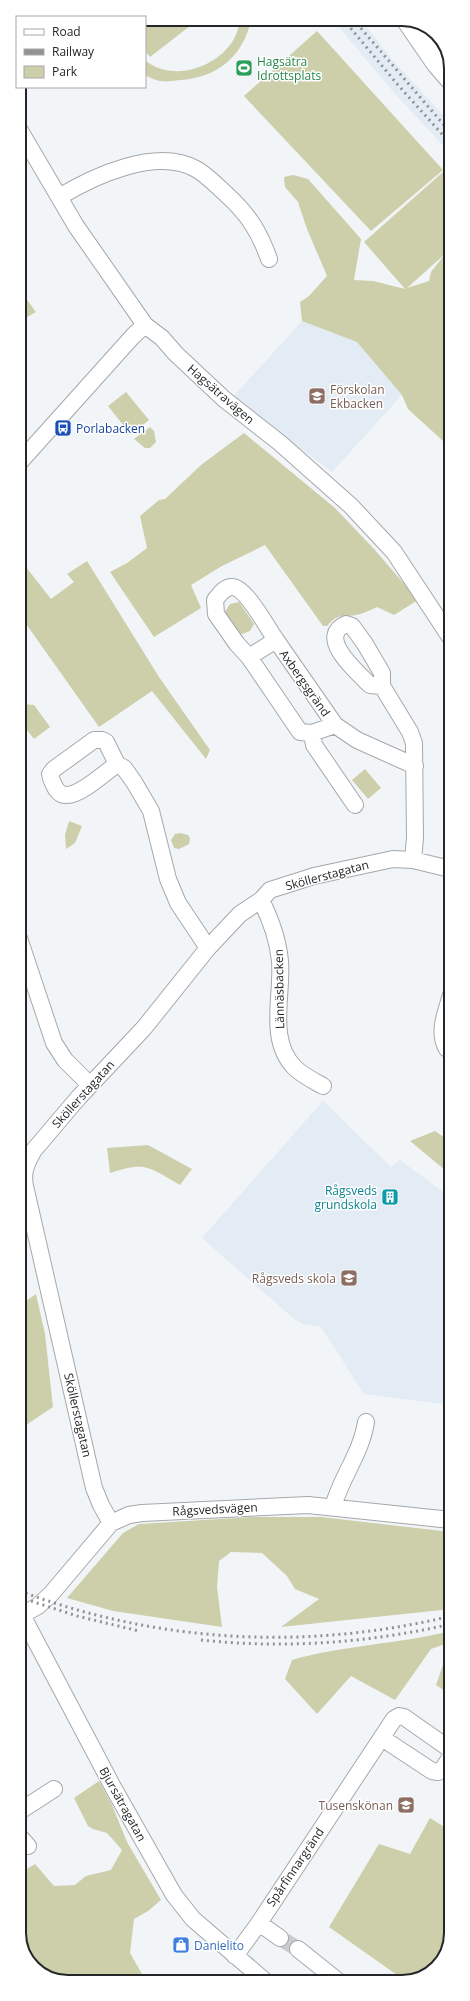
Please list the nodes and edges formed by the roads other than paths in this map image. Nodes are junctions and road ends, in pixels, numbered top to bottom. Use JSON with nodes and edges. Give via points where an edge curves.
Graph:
{"nodes":[{"id":1,"x":411,"y":27,"type":"edge"},
{"id":2,"x":444,"y":72,"type":"edge"},
{"id":3,"x":26,"y":141,"type":"edge"},
{"id":4,"x":59,"y":197,"type":"junction"},
{"id":5,"x":268,"y":259,"type":"dead end"},
{"id":6,"x":145,"y":325,"type":"junction"},
{"id":7,"x":26,"y":455,"type":"edge"},
{"id":8,"x":444,"y":628,"type":"edge"},
{"id":9,"x":276,"y":640,"type":"junction"},
{"id":10,"x":249,"y":656,"type":"junction"},
{"id":11,"x":382,"y":686,"type":"dead end"},
{"id":12,"x":335,"y":725,"type":"junction"},
{"id":13,"x":312,"y":733,"type":"junction"},
{"id":14,"x":117,"y":764,"type":"dead end"},
{"id":15,"x":415,"y":766,"type":"junction"},
{"id":16,"x":355,"y":805,"type":"dead end"},
{"id":17,"x":413,"y":860,"type":"junction"},
{"id":18,"x":444,"y":868,"type":"edge"},
{"id":19,"x":261,"y":900,"type":"junction"},
{"id":20,"x":208,"y":948,"type":"junction"},
{"id":21,"x":26,"y":959,"type":"edge"},
{"id":22,"x":444,"y":1023,"type":"edge"},
{"id":23,"x":444,"y":1044,"type":"edge"},
{"id":24,"x":90,"y":1085,"type":"junction"},
{"id":25,"x":323,"y":1086,"type":"dead end"},
{"id":26,"x":26,"y":1161,"type":"edge"},
{"id":27,"x":26,"y":1190,"type":"edge"},
{"id":28,"x":366,"y":1422,"type":"dead end"},
{"id":29,"x":333,"y":1507,"type":"junction"},
{"id":30,"x":444,"y":1519,"type":"edge"},
{"id":31,"x":111,"y":1523,"type":"junction"},
{"id":32,"x":26,"y":1613,"type":"edge"},
{"id":33,"x":26,"y":1625,"type":"edge"},
{"id":34,"x":382,"y":1738,"type":"junction"},
{"id":35,"x":444,"y":1745,"type":"edge"},
{"id":36,"x":444,"y":1767,"type":"edge"},
{"id":37,"x":54,"y":1789,"type":"dead end"},
{"id":38,"x":26,"y":1807,"type":"edge"},
{"id":39,"x":259,"y":1923,"type":"junction"},
{"id":40,"x":280,"y":1938,"type":"tunnel mouth"},
{"id":41,"x":298,"y":1949,"type":"tunnel mouth"},
{"id":42,"x":235,"y":1956,"type":"junction"},
{"id":43,"x":251,"y":1975,"type":"edge"},
{"id":44,"x":330,"y":1975,"type":"edge"}],
"edges":[{"from":1,"to":2,"type":"main road"},
{"from":3,"to":4,"type":"street","name":"Hagsätravägen"},
{"from":4,"to":5,"type":"street","via":[[80,184],[110,171],[138,164],[177,162],[196,169],[244,211],[262,238]]},
{"from":4,"to":6,"type":"street","name":"Hagsätravägen","via":[[80,232]]},
{"from":6,"to":7,"type":"street"},
{"from":6,"to":8,"type":"street","name":"Hagsätravägen","via":[[162,338],[224,399],[280,443],[352,506],[394,552]]},
{"from":9,"to":10,"type":"street","name":"Axbergsgränd"},
{"from":9,"to":10,"type":"street","name":"Axbergsgränd","via":[[240,589],[232,587],[222,590],[215,600],[216,614],[237,644]]},
{"from":9,"to":12,"type":"street","name":"Axbergsgränd"},
{"from":10,"to":13,"type":"street","name":"Axbergsgränd","via":[[300,732]]},
{"from":11,"to":15,"type":"street","via":[[410,732],[414,743]]},
{"from":12,"to":13,"type":"street","name":"Axbergsgränd"},
{"from":12,"to":15,"type":"street","name":"Axbergsgränd","via":[[357,740]]},
{"from":13,"to":16,"type":"street","name":"Axbergsgränd","via":[[314,745]]},
{"from":14,"to":20,"type":"street","via":[[124,768],[151,811],[168,879],[178,903]]},
{"from":15,"to":17,"type":"street"},
{"from":17,"to":18,"type":"street","name":"Sköllerstagatan"},
{"from":17,"to":19,"type":"street","name":"Sköllerstagatan","via":[[393,860],[314,876],[270,890]]},
{"from":19,"to":20,"type":"street","name":"Sköllerstagatan","via":[[240,914]]},
{"from":19,"to":25,"type":"street","name":"Lännäsbacken","via":[[272,921],[278,942],[278,1028],[282,1050],[294,1068]]},
{"from":20,"to":24,"type":"street","name":"Sköllerstagatan","via":[[144,1028]]},
{"from":21,"to":24,"type":"street","via":[[54,1042],[65,1060]]},
{"from":22,"to":23,"type":"street"},
{"from":24,"to":26,"type":"street","name":"Sköllerstagatan"},
{"from":27,"to":31,"type":"street","name":"Sköllerstagatan","via":[[94,1488]]},
{"from":28,"to":29,"type":"street","via":[[363,1439]]},
{"from":29,"to":30,"type":"street","name":"Rågsvedsvägen"},
{"from":29,"to":31,"type":"street","name":"Rågsvedsvägen","via":[[283,1505],[142,1513],[129,1515]]},
{"from":31,"to":32,"type":"street","name":"Rågsvedsvägen","via":[[51,1594]]},
{"from":33,"to":42,"type":"street","name":"Bjursätragatan","via":[[114,1790],[174,1895],[192,1919]]},
{"from":34,"to":35,"type":"street","name":"Spårfinnargränd","via":[[394,1719],[399,1716]]},
{"from":34,"to":36,"type":"street","via":[[432,1771],[438,1772]]},
{"from":34,"to":39,"type":"street","name":"Spårfinnargränd"},
{"from":37,"to":38,"type":"street"},
{"from":39,"to":40,"type":"street"},
{"from":39,"to":42,"type":"street","name":"Spårfinnargränd"},
{"from":41,"to":44,"type":"street"},
{"from":42,"to":43,"type":"street","name":"Bjursätragatan"}]}
